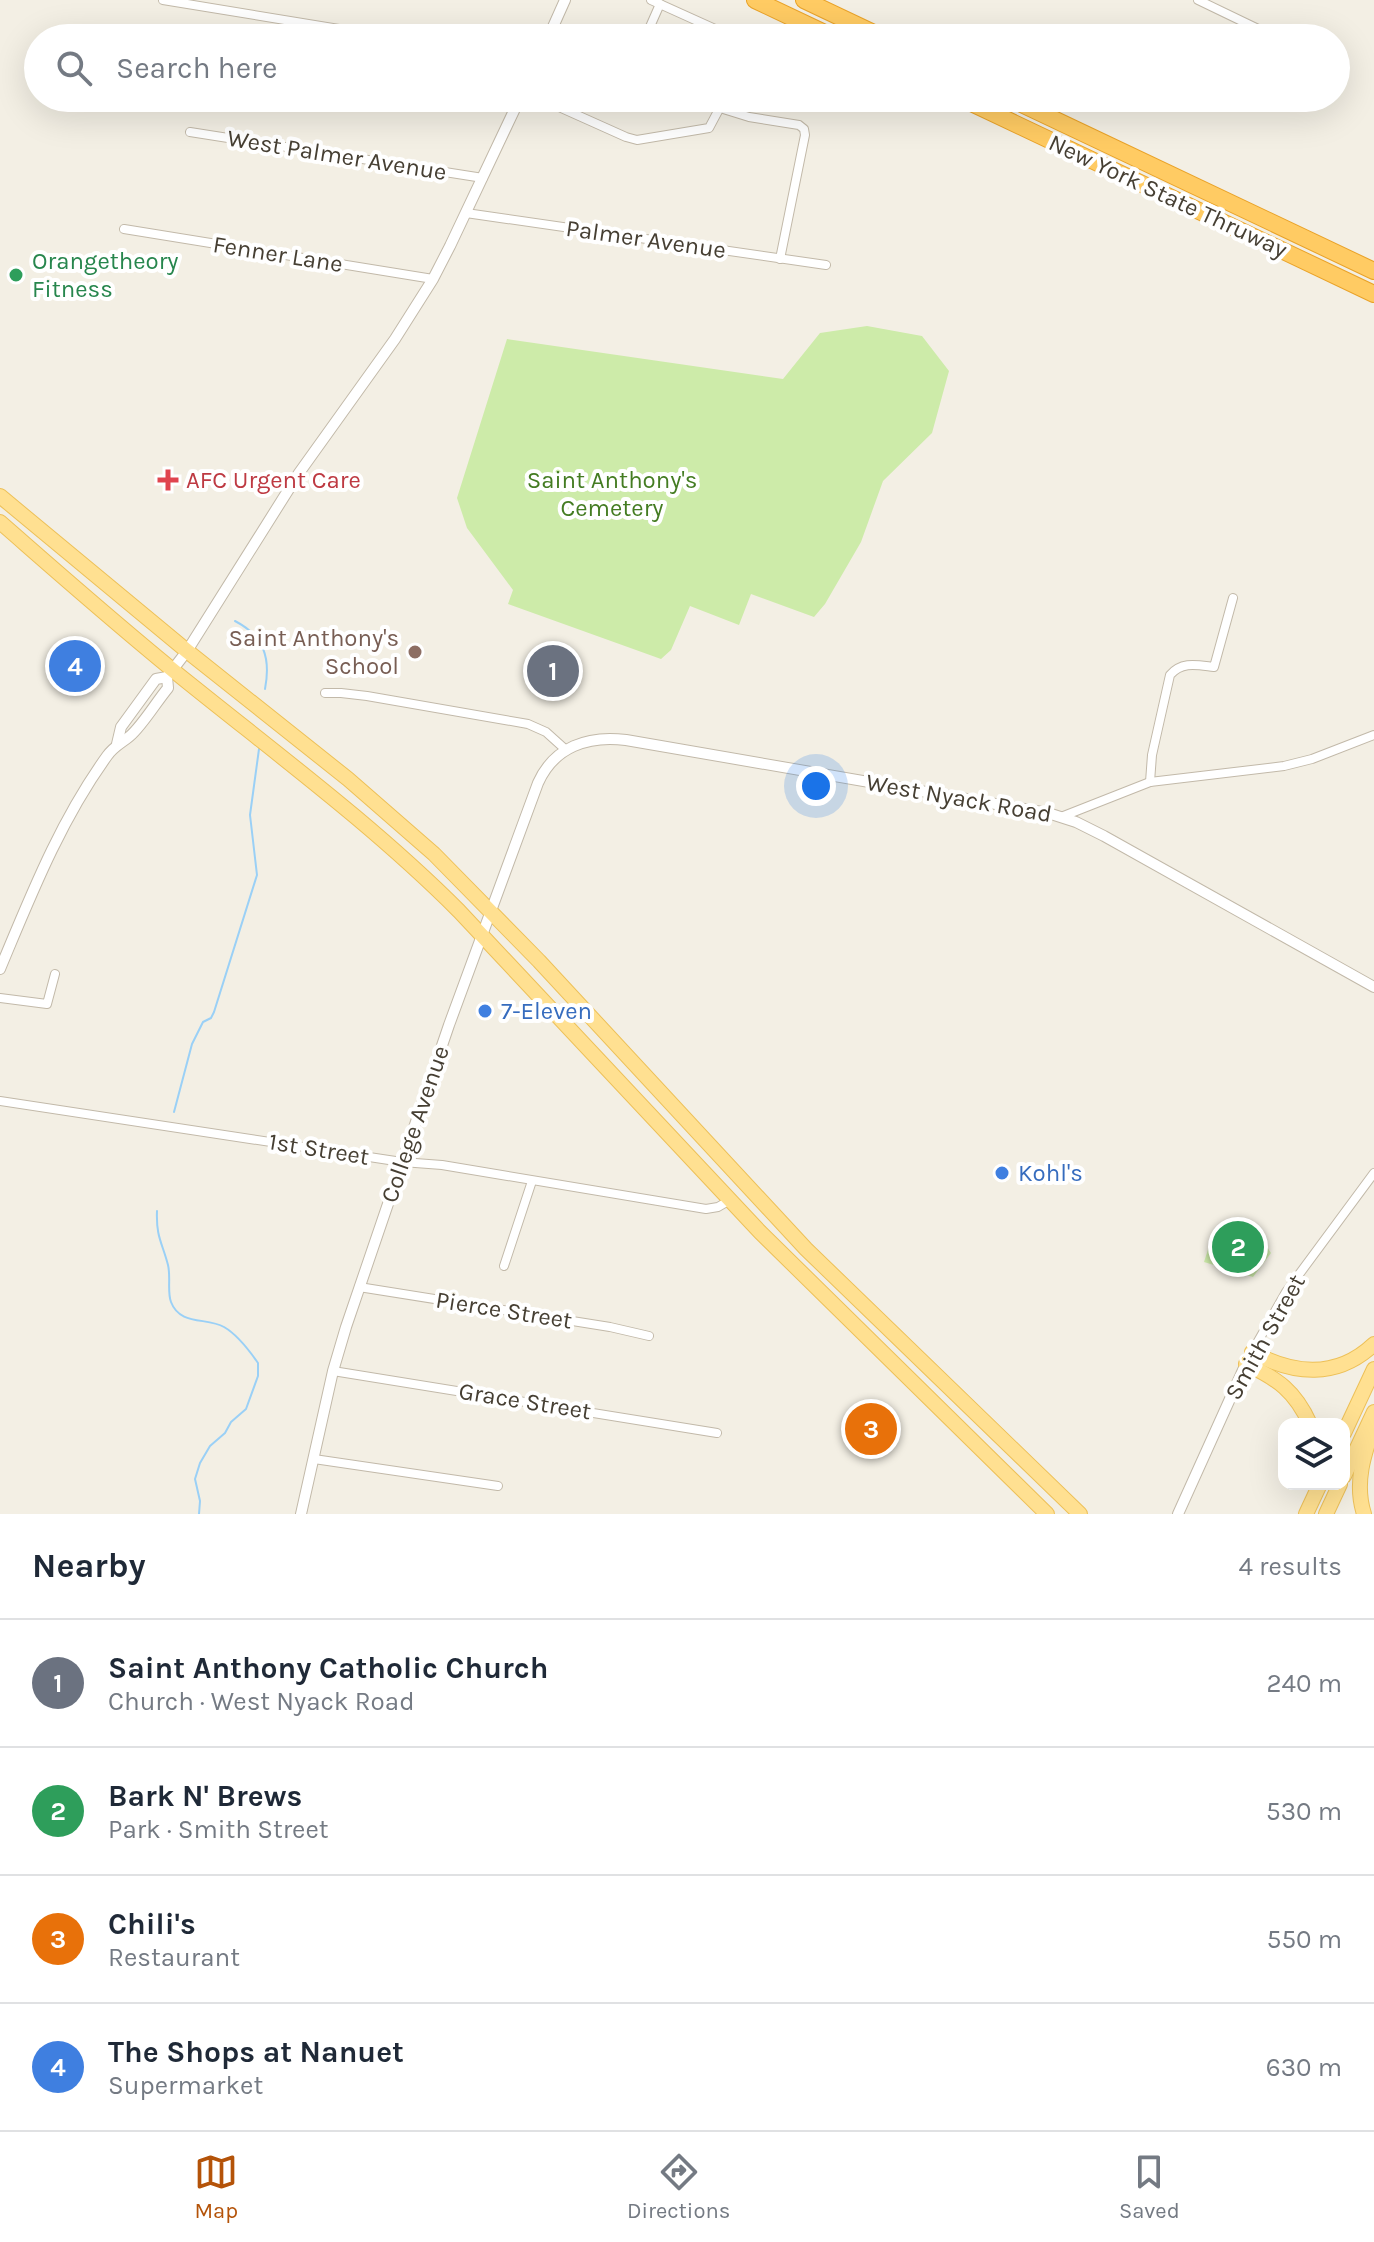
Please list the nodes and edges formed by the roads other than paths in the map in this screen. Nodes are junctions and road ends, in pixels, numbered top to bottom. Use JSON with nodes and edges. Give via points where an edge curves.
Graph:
{"nodes":[{"id":1,"x":163,"y":0,"type":"edge"},
{"id":2,"x":565,"y":0,"type":"edge"},
{"id":3,"x":755,"y":0,"type":"edge"},
{"id":4,"x":804,"y":0,"type":"edge"},
{"id":5,"x":1198,"y":0,"type":"edge"},
{"id":6,"x":656,"y":2,"type":"edge"},
{"id":7,"x":309,"y":24,"type":"edge"},
{"id":8,"x":554,"y":24,"type":"edge"},
{"id":9,"x":649,"y":24,"type":"edge"},
{"id":10,"x":704,"y":24,"type":"edge"},
{"id":11,"x":806,"y":24,"type":"edge"},
{"id":12,"x":855,"y":24,"type":"edge"},
{"id":13,"x":1248,"y":24,"type":"edge"},
{"id":14,"x":514,"y":112,"type":"edge"},
{"id":15,"x":570,"y":112,"type":"edge"},
{"id":16,"x":718,"y":112,"type":"edge"},
{"id":17,"x":733,"y":112,"type":"edge"},
{"id":18,"x":990,"y":112,"type":"edge"},
{"id":19,"x":1039,"y":112,"type":"edge"},
{"id":20,"x":190,"y":132,"type":"dead end"},
{"id":21,"x":483,"y":178,"type":"junction"},
{"id":22,"x":466,"y":213,"type":"junction"},
{"id":23,"x":124,"y":229,"type":"dead end"},
{"id":24,"x":780,"y":259,"type":"junction"},
{"id":25,"x":826,"y":265,"type":"dead end"},
{"id":26,"x":1374,"y":271,"type":"edge"},
{"id":27,"x":433,"y":279,"type":"junction"},
{"id":28,"x":1374,"y":294,"type":"edge"},
{"id":29,"x":0,"y":496,"type":"edge"},
{"id":30,"x":0,"y":522,"type":"edge"},
{"id":31,"x":1233,"y":598,"type":"dead end"},
{"id":32,"x":187,"y":651,"type":"junction"},
{"id":33,"x":170,"y":674,"type":"junction"},
{"id":34,"x":325,"y":693,"type":"dead end"},
{"id":35,"x":1374,"y":735,"type":"edge"},
{"id":36,"x":566,"y":750,"type":"junction"},
{"id":37,"x":1150,"y":782,"type":"junction"},
{"id":38,"x":1061,"y":817,"type":"junction"},
{"id":39,"x":491,"y":910,"type":"junction"},
{"id":40,"x":482,"y":935,"type":"junction"},
{"id":41,"x":0,"y":969,"type":"edge"},
{"id":42,"x":55,"y":974,"type":"dead end"},
{"id":43,"x":1374,"y":987,"type":"edge"},
{"id":44,"x":0,"y":998,"type":"edge"},
{"id":45,"x":0,"y":1101,"type":"edge"},
{"id":46,"x":402,"y":1162,"type":"junction"},
{"id":47,"x":1374,"y":1173,"type":"edge"},
{"id":48,"x":532,"y":1181,"type":"junction"},
{"id":49,"x":730,"y":1200,"type":"junction"},
{"id":50,"x":504,"y":1266,"type":"dead end"},
{"id":51,"x":359,"y":1287,"type":"junction"},
{"id":52,"x":649,"y":1336,"type":"dead end"},
{"id":53,"x":1374,"y":1344,"type":"edge"},
{"id":54,"x":1249,"y":1358,"type":"junction"},
{"id":55,"x":1374,"y":1369,"type":"edge"},
{"id":56,"x":333,"y":1371,"type":"junction"},
{"id":57,"x":1374,"y":1412,"type":"edge"},
{"id":58,"x":1307,"y":1418,"type":"edge"},
{"id":59,"x":1350,"y":1420,"type":"edge"},
{"id":60,"x":1374,"y":1425,"type":"edge"},
{"id":61,"x":717,"y":1433,"type":"dead end"},
{"id":62,"x":314,"y":1459,"type":"junction"},
{"id":63,"x":1350,"y":1463,"type":"edge"},
{"id":64,"x":498,"y":1486,"type":"dead end"},
{"id":65,"x":1312,"y":1490,"type":"edge"},
{"id":66,"x":1317,"y":1490,"type":"edge"},
{"id":67,"x":1337,"y":1490,"type":"edge"},
{"id":68,"x":301,"y":1514,"type":"edge"},
{"id":69,"x":1047,"y":1514,"type":"edge"},
{"id":70,"x":1080,"y":1514,"type":"edge"},
{"id":71,"x":1178,"y":1514,"type":"edge"},
{"id":72,"x":1305,"y":1514,"type":"edge"},
{"id":73,"x":1326,"y":1514,"type":"edge"},
{"id":74,"x":1364,"y":1514,"type":"edge"}],
"edges":[{"from":1,"to":7,"type":"street"},
{"from":2,"to":8,"type":"street"},
{"from":3,"to":11,"type":"highway"},
{"from":4,"to":12,"type":"highway"},
{"from":5,"to":13,"type":"street"},
{"from":6,"to":9,"type":"street"},
{"from":6,"to":10,"type":"street"},
{"from":14,"to":21,"type":"street"},
{"from":15,"to":16,"type":"street","via":[[637,140],[704,131]]},
{"from":17,"to":24,"type":"street","via":[[804,129]]},
{"from":18,"to":28,"type":"highway","name":"New York State Thruway"},
{"from":19,"to":26,"type":"highway","name":"New York State Thruway"},
{"from":20,"to":21,"type":"street","name":"West Palmer Avenue"},
{"from":21,"to":22,"type":"street"},
{"from":22,"to":24,"type":"street","name":"Palmer Avenue"},
{"from":22,"to":27,"type":"street"},
{"from":23,"to":27,"type":"street","name":"Fenner Lane"},
{"from":24,"to":25,"type":"street","name":"Palmer Avenue"},
{"from":27,"to":32,"type":"street","via":[[299,473]]},
{"from":29,"to":32,"type":"main road"},
{"from":30,"to":33,"type":"main road"},
{"from":31,"to":37,"type":"street","via":[[1214,667],[1185,665],[1170,675]]},
{"from":32,"to":33,"type":"street"},
{"from":32,"to":39,"type":"main road","via":[[371,798]]},
{"from":33,"to":40,"type":"main road","via":[[376,833]]},
{"from":33,"to":41,"type":"street","via":[[168,688],[131,736],[117,744],[54,843]]},
{"from":34,"to":36,"type":"street","via":[[528,724]]},
{"from":35,"to":37,"type":"street","via":[[1298,763]]},
{"from":36,"to":38,"type":"street","name":"West Nyack Road","via":[[594,739],[626,740]]},
{"from":36,"to":39,"type":"street","name":"College Avenue","via":[[541,774]]},
{"from":37,"to":38,"type":"street"},
{"from":38,"to":43,"type":"street","name":"West Nyack Road"},
{"from":39,"to":40,"type":"street","name":"College Avenue"},
{"from":39,"to":70,"type":"main road","via":[[806,1249]]},
{"from":40,"to":46,"type":"street","name":"College Avenue"},
{"from":40,"to":49,"type":"main road"},
{"from":42,"to":44,"type":"street","via":[[47,1004]]},
{"from":45,"to":46,"type":"street","name":"1st Street"},
{"from":46,"to":48,"type":"street","name":"1st Street"},
{"from":46,"to":51,"type":"street","name":"College Avenue"},
{"from":47,"to":54,"type":"street","name":"Smith Street","via":[[1291,1284]]},
{"from":48,"to":49,"type":"street","name":"1st Street","via":[[706,1209]]},
{"from":48,"to":50,"type":"street"},
{"from":49,"to":69,"type":"main road"},
{"from":51,"to":52,"type":"street","name":"Pierce Street"},
{"from":51,"to":56,"type":"street","name":"College Avenue"},
{"from":53,"to":54,"type":"main road","via":[[1345,1363],[1313,1370]]},
{"from":54,"to":58,"type":"main road","via":[[1284,1385]]},
{"from":54,"to":71,"type":"street","name":"Smith Street"},
{"from":55,"to":59,"type":"main road"},
{"from":56,"to":61,"type":"street","name":"Grace Street"},
{"from":56,"to":62,"type":"street","name":"College Avenue"},
{"from":57,"to":63,"type":"main road"},
{"from":60,"to":74,"type":"main road","via":[[1360,1478]]},
{"from":62,"to":64,"type":"street"},
{"from":62,"to":68,"type":"street","name":"College Avenue"},
{"from":65,"to":72,"type":"main road"},
{"from":66,"to":72,"type":"main road"},
{"from":67,"to":73,"type":"main road"}]}
